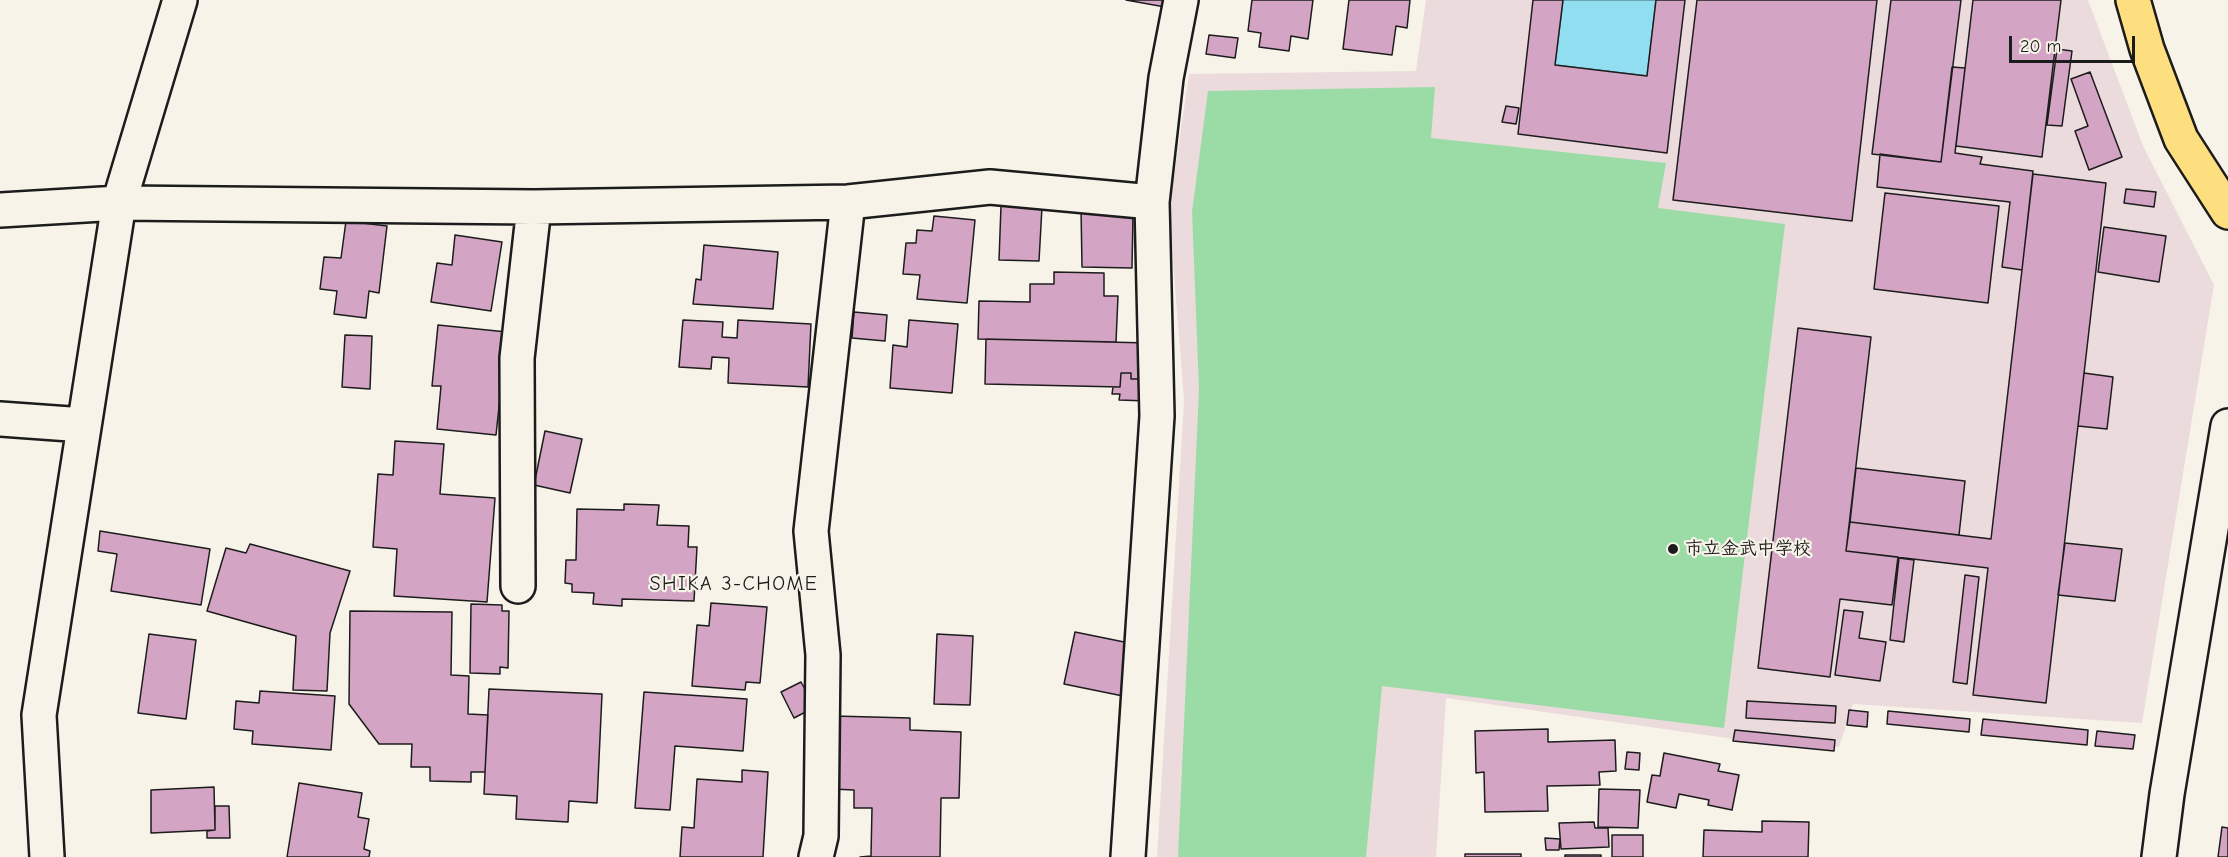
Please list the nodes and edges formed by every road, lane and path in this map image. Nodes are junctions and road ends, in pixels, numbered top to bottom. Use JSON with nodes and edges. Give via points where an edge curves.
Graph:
{"nodes":[{"id":1,"x":180,"y":0,"type":"edge"},
{"id":2,"x":1181,"y":0,"type":"edge"},
{"id":3,"x":2133,"y":0,"type":"edge"},
{"id":4,"x":848,"y":202,"type":"junction"},
{"id":5,"x":1152,"y":202,"type":"junction"},
{"id":6,"x":119,"y":203,"type":"junction"},
{"id":7,"x":534,"y":207,"type":"junction"},
{"id":8,"x":0,"y":210,"type":"edge"},
{"id":9,"x":2228,"y":212,"type":"edge"},
{"id":10,"x":0,"y":419,"type":"edge"},
{"id":11,"x":84,"y":425,"type":"junction"},
{"id":12,"x":2228,"y":426,"type":"edge"},
{"id":13,"x":518,"y":586,"type":"dead end"},
{"id":14,"x":48,"y":857,"type":"edge"},
{"id":15,"x":816,"y":857,"type":"edge"},
{"id":16,"x":1128,"y":857,"type":"edge"},
{"id":17,"x":2159,"y":857,"type":"edge"}],
"edges":[{"from":1,"to":6,"type":"street"},
{"from":2,"to":5,"type":"street","via":[[1166,78]]},
{"from":3,"to":9,"type":"main road","via":[[2181,139]]},
{"from":4,"to":5,"type":"street","via":[[990,187]]},
{"from":4,"to":7,"type":"street"},
{"from":4,"to":15,"type":"street","via":[[811,531],[823,655],[821,836]]},
{"from":5,"to":16,"type":"street","via":[[1157,416]]},
{"from":6,"to":7,"type":"street"},
{"from":6,"to":8,"type":"street"},
{"from":6,"to":11,"type":"street"},
{"from":7,"to":13,"type":"street","via":[[517,358]]},
{"from":10,"to":11,"type":"street"},
{"from":11,"to":14,"type":"street","via":[[39,715]]},
{"from":12,"to":17,"type":"street"}]}
